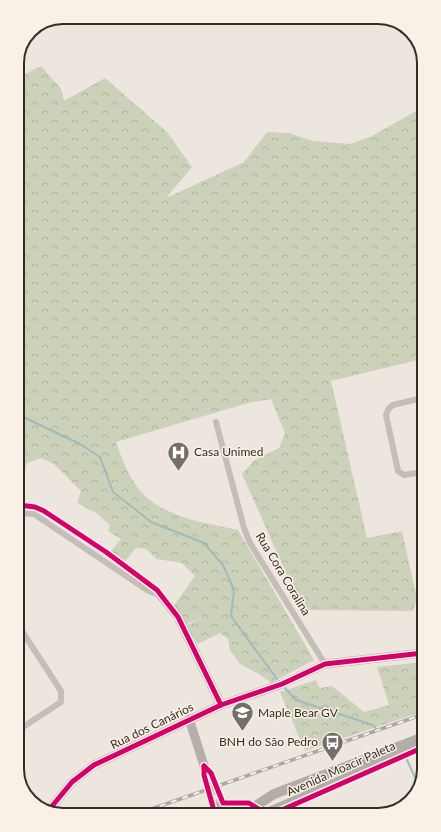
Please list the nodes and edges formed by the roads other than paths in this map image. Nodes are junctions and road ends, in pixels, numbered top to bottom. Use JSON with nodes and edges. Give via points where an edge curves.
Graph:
{"nodes":[{"id":1,"x":417,"y":399,"type":"edge"},
{"id":2,"x":216,"y":422,"type":"dead end"},
{"id":3,"x":417,"y":473,"type":"edge"},
{"id":4,"x":24,"y":506,"type":"edge"},
{"id":5,"x":29,"y":506,"type":"junction"},
{"id":6,"x":24,"y":513,"type":"edge"},
{"id":7,"x":28,"y":513,"type":"junction"},
{"id":8,"x":161,"y":596,"type":"junction"},
{"id":9,"x":24,"y":634,"type":"edge"},
{"id":10,"x":417,"y":654,"type":"edge"},
{"id":11,"x":325,"y":664,"type":"junction"},
{"id":12,"x":221,"y":705,"type":"junction"},
{"id":13,"x":189,"y":719,"type":"junction"},
{"id":14,"x":24,"y":726,"type":"edge"},
{"id":15,"x":417,"y":740,"type":"edge"},
{"id":16,"x":417,"y":748,"type":"edge"},
{"id":17,"x":316,"y":778,"type":"junction"},
{"id":18,"x":211,"y":787,"type":"tunnel mouth"},
{"id":19,"x":322,"y":789,"type":"junction"},
{"id":20,"x":52,"y":806,"type":"edge"},
{"id":21,"x":255,"y":808,"type":"edge"},
{"id":22,"x":278,"y":808,"type":"edge"}],
"edges":[{"from":1,"to":3,"type":"street","via":[[394,405],[389,408],[386,415],[398,472],[404,475]]},
{"from":2,"to":11,"type":"street","name":"Rua Cora Coralina","via":[[250,543]]},
{"from":4,"to":5,"type":"street"},
{"from":5,"to":7,"type":"street"},
{"from":5,"to":8,"type":"street","via":[[44,511],[106,552],[152,585]]},
{"from":6,"to":7,"type":"street"},
{"from":7,"to":8,"type":"street","via":[[40,518],[147,590]]},
{"from":8,"to":12,"type":"street","via":[[178,618]]},
{"from":9,"to":14,"type":"street","via":[[61,691],[62,699]]},
{"from":10,"to":11,"type":"street","name":"Rua dos Canários"},
{"from":11,"to":12,"type":"street","name":"Rua dos Canários","via":[[282,684]]},
{"from":12,"to":13,"type":"street","name":"Rua dos Canários"},
{"from":13,"to":18,"type":"street"},
{"from":13,"to":20,"type":"street","name":"Rua dos Canários","via":[[83,772]]},
{"from":15,"to":17,"type":"main road","name":"Avenida Moacir Paleta"},
{"from":16,"to":19,"type":"main road","name":"Avenida Moacir Paleta"},
{"from":17,"to":19,"type":"main road"},
{"from":17,"to":21,"type":"main road","name":"Avenida Moacir Paleta","via":[[274,794]]},
{"from":19,"to":22,"type":"main road","name":"Avenida Moacir Paleta"}]}
